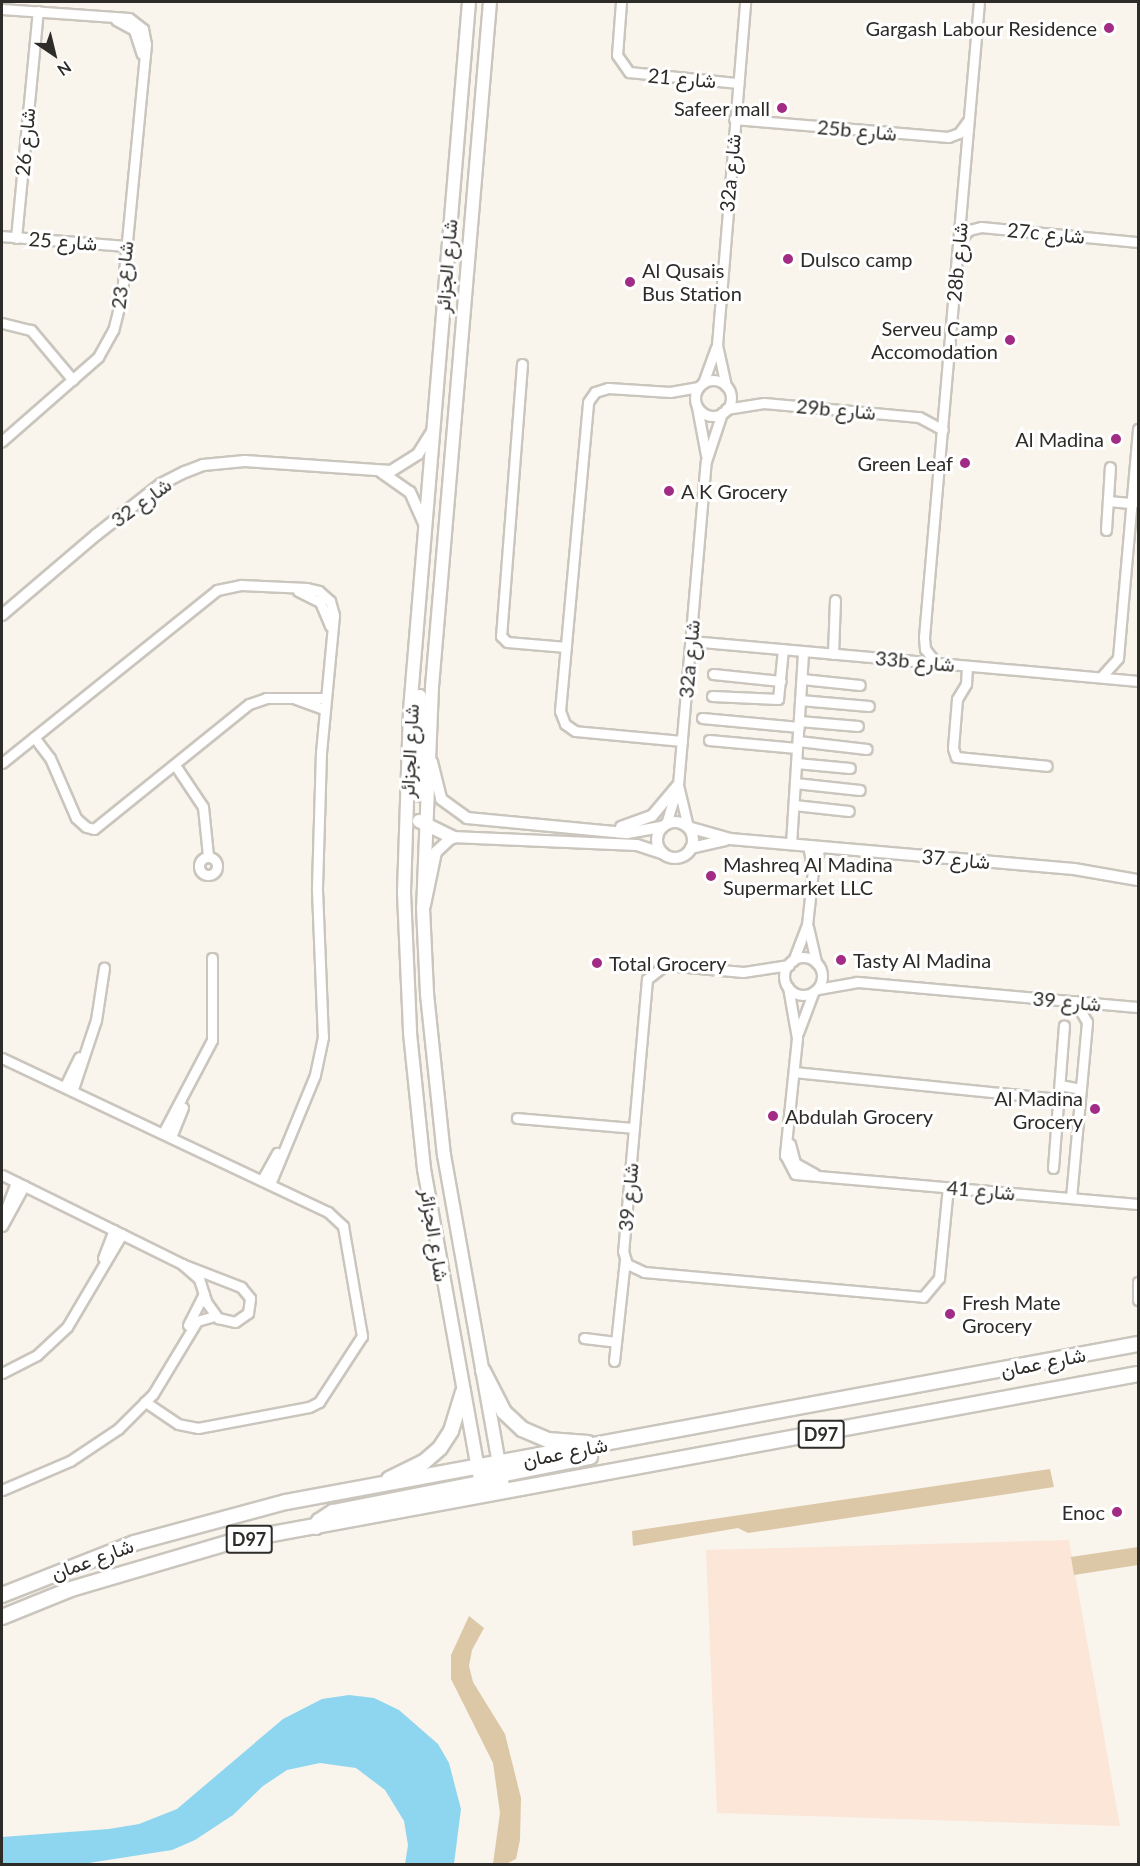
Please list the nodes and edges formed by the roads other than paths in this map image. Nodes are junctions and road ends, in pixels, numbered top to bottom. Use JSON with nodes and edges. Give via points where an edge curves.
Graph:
{"nodes":[{"id":1,"x":468,"y":2,"type":"edge"},
{"id":2,"x":490,"y":2,"type":"edge"},
{"id":3,"x":621,"y":2,"type":"edge"},
{"id":4,"x":745,"y":2,"type":"edge"},
{"id":5,"x":979,"y":2,"type":"edge"},
{"id":6,"x":2,"y":9,"type":"edge"},
{"id":7,"x":38,"y":11,"type":"junction"},
{"id":8,"x":738,"y":83,"type":"junction"},
{"id":9,"x":969,"y":117,"type":"junction"},
{"id":10,"x":734,"y":119,"type":"junction"},
{"id":11,"x":2,"y":236,"type":"edge"},
{"id":12,"x":16,"y":238,"type":"junction"},
{"id":13,"x":959,"y":241,"type":"junction"},
{"id":14,"x":1138,"y":242,"type":"edge"},
{"id":15,"x":125,"y":246,"type":"junction"},
{"id":16,"x":2,"y":323,"type":"edge"},
{"id":17,"x":717,"y":345,"type":"junction"},
{"id":18,"x":522,"y":364,"type":"dead end"},
{"id":19,"x":73,"y":380,"type":"junction"},
{"id":20,"x":701,"y":385,"type":"junction"},
{"id":21,"x":726,"y":386,"type":"junction"},
{"id":22,"x":696,"y":406,"type":"junction"},
{"id":23,"x":724,"y":411,"type":"junction"},
{"id":24,"x":1138,"y":429,"type":"edge"},
{"id":25,"x":943,"y":430,"type":"junction"},
{"id":26,"x":432,"y":432,"type":"junction"},
{"id":27,"x":2,"y":441,"type":"edge"},
{"id":28,"x":1138,"y":449,"type":"edge"},
{"id":29,"x":706,"y":461,"type":"junction"},
{"id":30,"x":1110,"y":467,"type":"dead end"},
{"id":31,"x":381,"y":472,"type":"junction"},
{"id":32,"x":1108,"y":501,"type":"junction"},
{"id":33,"x":1133,"y":503,"type":"junction"},
{"id":34,"x":425,"y":525,"type":"junction"},
{"id":35,"x":1106,"y":530,"type":"dead end"},
{"id":36,"x":423,"y":563,"type":"junction"},
{"id":37,"x":835,"y":600,"type":"dead end"},
{"id":38,"x":2,"y":615,"type":"edge"},
{"id":39,"x":691,"y":641,"type":"junction"},
{"id":40,"x":566,"y":647,"type":"junction"},
{"id":41,"x":783,"y":649,"type":"junction"},
{"id":42,"x":803,"y":651,"type":"junction"},
{"id":43,"x":833,"y":654,"type":"junction"},
{"id":44,"x":936,"y":663,"type":"junction"},
{"id":45,"x":967,"y":666,"type":"junction"},
{"id":46,"x":713,"y":674,"type":"dead end"},
{"id":47,"x":1101,"y":678,"type":"junction"},
{"id":48,"x":802,"y":679,"type":"junction"},
{"id":49,"x":781,"y":681,"type":"junction"},
{"id":50,"x":1138,"y":681,"type":"edge"},
{"id":51,"x":860,"y":685,"type":"dead end"},
{"id":52,"x":712,"y":696,"type":"dead end"},
{"id":53,"x":325,"y":698,"type":"junction"},
{"id":54,"x":296,"y":699,"type":"junction"},
{"id":55,"x":800,"y":700,"type":"junction"},
{"id":56,"x":869,"y":706,"type":"dead end"},
{"id":57,"x":324,"y":709,"type":"junction"},
{"id":58,"x":702,"y":717,"type":"dead end"},
{"id":59,"x":799,"y":724,"type":"junction"},
{"id":60,"x":858,"y":726,"type":"dead end"},
{"id":61,"x":429,"y":736,"type":"junction"},
{"id":62,"x":34,"y":737,"type":"junction"},
{"id":63,"x":709,"y":740,"type":"dead end"},
{"id":64,"x":682,"y":741,"type":"junction"},
{"id":65,"x":797,"y":744,"type":"junction"},
{"id":66,"x":867,"y":749,"type":"dead end"},
{"id":67,"x":2,"y":763,"type":"edge"},
{"id":68,"x":796,"y":763,"type":"junction"},
{"id":69,"x":175,"y":765,"type":"junction"},
{"id":70,"x":1047,"y":766,"type":"dead end"},
{"id":71,"x":850,"y":768,"type":"dead end"},
{"id":72,"x":795,"y":783,"type":"junction"},
{"id":73,"x":678,"y":785,"type":"junction"},
{"id":74,"x":860,"y":790,"type":"dead end"},
{"id":75,"x":794,"y":805,"type":"junction"},
{"id":76,"x":849,"y":811,"type":"dead end"},
{"id":77,"x":664,"y":825,"type":"junction"},
{"id":78,"x":424,"y":826,"type":"junction"},
{"id":79,"x":688,"y":827,"type":"junction"},
{"id":80,"x":600,"y":830,"type":"junction"},
{"id":81,"x":452,"y":837,"type":"junction"},
{"id":82,"x":730,"y":839,"type":"junction"},
{"id":83,"x":791,"y":844,"type":"junction"},
{"id":84,"x":814,"y":846,"type":"junction"},
{"id":85,"x":691,"y":849,"type":"junction"},
{"id":86,"x":664,"y":854,"type":"junction"},
{"id":87,"x":208,"y":855,"type":"dead end"},
{"id":88,"x":1074,"y":869,"type":"junction"},
{"id":89,"x":1138,"y":873,"type":"edge"},
{"id":90,"x":1138,"y":880,"type":"edge"},
{"id":91,"x":423,"y":908,"type":"junction"},
{"id":92,"x":807,"y":925,"type":"junction"},
{"id":93,"x":212,"y":958,"type":"dead end"},
{"id":94,"x":791,"y":963,"type":"junction"},
{"id":95,"x":816,"y":963,"type":"junction"},
{"id":96,"x":104,"y":968,"type":"dead end"},
{"id":97,"x":788,"y":987,"type":"junction"},
{"id":98,"x":815,"y":991,"type":"junction"},
{"id":99,"x":1075,"y":1001,"type":"junction"},
{"id":100,"x":1138,"y":1007,"type":"edge"},
{"id":101,"x":1064,"y":1025,"type":"dead end"},
{"id":102,"x":797,"y":1038,"type":"junction"},
{"id":103,"x":2,"y":1053,"type":"edge"},
{"id":104,"x":2,"y":1058,"type":"edge"},
{"id":105,"x":22,"y":1065,"type":"junction"},
{"id":106,"x":794,"y":1072,"type":"junction"},
{"id":107,"x":1060,"y":1085,"type":"junction"},
{"id":108,"x":69,"y":1088,"type":"junction"},
{"id":109,"x":1081,"y":1089,"type":"junction"},
{"id":110,"x":1059,"y":1099,"type":"junction"},
{"id":111,"x":517,"y":1118,"type":"dead end"},
{"id":112,"x":634,"y":1128,"type":"junction"},
{"id":113,"x":167,"y":1135,"type":"junction"},
{"id":114,"x":1074,"y":1165,"type":"junction"},
{"id":115,"x":2,"y":1175,"type":"edge"},
{"id":116,"x":266,"y":1182,"type":"junction"},
{"id":117,"x":20,"y":1184,"type":"junction"},
{"id":118,"x":948,"y":1187,"type":"junction"},
{"id":119,"x":1071,"y":1198,"type":"junction"},
{"id":120,"x":1138,"y":1204,"type":"edge"},
{"id":121,"x":2,"y":1220,"type":"edge"},
{"id":122,"x":2,"y":1226,"type":"edge"},
{"id":123,"x":118,"y":1232,"type":"junction"},
{"id":124,"x":625,"y":1260,"type":"junction"},
{"id":125,"x":182,"y":1264,"type":"junction"},
{"id":126,"x":638,"y":1271,"type":"junction"},
{"id":127,"x":1138,"y":1282,"type":"edge"},
{"id":128,"x":621,"y":1284,"type":"junction"},
{"id":129,"x":204,"y":1294,"type":"junction"},
{"id":130,"x":1137,"y":1300,"type":"edge"},
{"id":131,"x":215,"y":1316,"type":"junction"},
{"id":132,"x":187,"y":1334,"type":"junction"},
{"id":133,"x":584,"y":1338,"type":"dead end"},
{"id":134,"x":616,"y":1342,"type":"junction"},
{"id":135,"x":1138,"y":1344,"type":"edge"},
{"id":136,"x":614,"y":1361,"type":"dead end"},
{"id":137,"x":483,"y":1371,"type":"junction"},
{"id":138,"x":2,"y":1372,"type":"edge"},
{"id":139,"x":1138,"y":1374,"type":"edge"},
{"id":140,"x":463,"y":1392,"type":"junction"},
{"id":141,"x":145,"y":1402,"type":"junction"},
{"id":142,"x":654,"y":1436,"type":"junction"},
{"id":143,"x":608,"y":1444,"type":"junction"},
{"id":144,"x":499,"y":1470,"type":"junction"},
{"id":145,"x":377,"y":1486,"type":"junction"},
{"id":146,"x":487,"y":1487,"type":"junction"},
{"id":147,"x":2,"y":1490,"type":"edge"},
{"id":148,"x":2,"y":1595,"type":"edge"},
{"id":149,"x":2,"y":1617,"type":"edge"}],
"edges":[{"from":1,"to":26,"type":"main road","name":"شارع الجزائر"},
{"from":2,"to":61,"type":"main road","name":"شارع الجزائر"},
{"from":3,"to":8,"type":"street","name":"شارع 21","via":[[617,51],[629,72]]},
{"from":4,"to":8,"type":"street","name":"32a شارع"},
{"from":5,"to":9,"type":"street","name":"28b شارع"},
{"from":6,"to":7,"type":"street","name":"شارع 23"},
{"from":7,"to":12,"type":"street","name":"شارع 26"},
{"from":7,"to":15,"type":"street","name":"شارع 23","via":[[129,18],[143,29],[146,44]]},
{"from":8,"to":10,"type":"street","name":"32a شارع"},
{"from":9,"to":10,"type":"street","name":"25b شارع","via":[[961,131],[948,137]]},
{"from":9,"to":13,"type":"street","name":"28b شارع"},
{"from":10,"to":17,"type":"street","name":"32a شارع"},
{"from":11,"to":12,"type":"street","name":"شارع 25"},
{"from":12,"to":15,"type":"street","name":"شارع 25"},
{"from":13,"to":14,"type":"street","name":"27c شارع","via":[[969,230],[981,227]]},
{"from":13,"to":25,"type":"street","name":"28b شارع"},
{"from":15,"to":19,"type":"street","name":"شارع 23","via":[[122,295],[112,330],[98,357]]},
{"from":16,"to":19,"type":"street","via":[[31,330]]},
{"from":17,"to":20,"type":"street","name":"32a شارع"},
{"from":17,"to":21,"type":"street","name":"32a شارع"},
{"from":18,"to":40,"type":"street","via":[[501,636],[507,642]]},
{"from":19,"to":27,"type":"street","name":"شارع 23"},
{"from":20,"to":21,"type":"street","via":[[717,381]]},
{"from":20,"to":22,"type":"street"},
{"from":20,"to":40,"type":"street","via":[[670,392],[608,388],[596,392],[588,402]]},
{"from":21,"to":23,"type":"street","via":[[730,395]]},
{"from":22,"to":23,"type":"street","via":[[708,415]]},
{"from":22,"to":29,"type":"street","name":"32a شارع"},
{"from":23,"to":25,"type":"street","name":"29b شارع","via":[[764,403],[919,417]]},
{"from":23,"to":29,"type":"street","name":"32a شارع"},
{"from":24,"to":28,"type":"street"},
{"from":25,"to":44,"type":"street","name":"28b شارع","via":[[924,638],[925,649]]},
{"from":26,"to":31,"type":"street","name":"شارع 32","via":[[412,459]]},
{"from":26,"to":34,"type":"main road","name":"شارع الجزائر"},
{"from":28,"to":33,"type":"street"},
{"from":29,"to":39,"type":"street","name":"32a شارع"},
{"from":30,"to":32,"type":"street"},
{"from":31,"to":34,"type":"street","name":"شارع 32","via":[[410,492]]},
{"from":31,"to":38,"type":"street","name":"شارع 32","via":[[245,461],[203,465],[161,484]]},
{"from":32,"to":33,"type":"street"},
{"from":32,"to":35,"type":"street"},
{"from":33,"to":47,"type":"street","via":[[1118,658]]},
{"from":34,"to":36,"type":"main road","name":"شارع الجزائر"},
{"from":36,"to":78,"type":"main road","via":[[428,582],[416,813]]},
{"from":36,"to":140,"type":"main road","name":"شارع الجزائر","via":[[410,711],[405,851],[407,984],[424,1169]]},
{"from":37,"to":43,"type":"street"},
{"from":39,"to":41,"type":"street","name":"33b شارع"},
{"from":39,"to":64,"type":"street","name":"32a شارع"},
{"from":40,"to":64,"type":"street","via":[[560,711],[568,727],[575,731]]},
{"from":41,"to":42,"type":"street","name":"33b شارع"},
{"from":41,"to":49,"type":"street"},
{"from":42,"to":43,"type":"street","name":"33b شارع"},
{"from":42,"to":48,"type":"street"},
{"from":43,"to":44,"type":"street","name":"33b شارع"},
{"from":44,"to":45,"type":"street","name":"33b شارع"},
{"from":45,"to":47,"type":"street","name":"33b شارع"},
{"from":45,"to":70,"type":"street","via":[[966,684],[957,699],[953,748],[957,757]]},
{"from":46,"to":49,"type":"street"},
{"from":47,"to":50,"type":"street","name":"33b شارع"},
{"from":48,"to":51,"type":"street"},
{"from":48,"to":55,"type":"street"},
{"from":49,"to":52,"type":"street","via":[[776,700]]},
{"from":53,"to":54,"type":"street"},
{"from":53,"to":57,"type":"street"},
{"from":53,"to":62,"type":"street","via":[[331,634],[327,612],[320,602],[290,589],[241,585],[208,595]]},
{"from":54,"to":57,"type":"street"},
{"from":54,"to":69,"type":"street","via":[[266,698],[249,704]]},
{"from":55,"to":56,"type":"street"},
{"from":55,"to":59,"type":"street"},
{"from":57,"to":116,"type":"street","via":[[317,890],[323,1037],[315,1075]]},
{"from":58,"to":59,"type":"street"},
{"from":59,"to":60,"type":"street"},
{"from":59,"to":65,"type":"street"},
{"from":61,"to":78,"type":"main road","name":"شارع الجزائر"},
{"from":61,"to":80,"type":"street","via":[[438,793],[460,815],[474,820]]},
{"from":62,"to":67,"type":"street"},
{"from":62,"to":69,"type":"street","via":[[50,758],[76,818],[90,829],[101,826]]},
{"from":63,"to":65,"type":"street"},
{"from":64,"to":73,"type":"street","name":"32a شارع"},
{"from":65,"to":66,"type":"street"},
{"from":65,"to":68,"type":"street"},
{"from":68,"to":71,"type":"street"},
{"from":68,"to":72,"type":"street"},
{"from":69,"to":87,"type":"street","via":[[203,807]]},
{"from":72,"to":74,"type":"street"},
{"from":72,"to":75,"type":"street"},
{"from":73,"to":77,"type":"street","name":"32a شارع"},
{"from":73,"to":79,"type":"street","name":"32a شارع"},
{"from":73,"to":80,"type":"street","via":[[659,811],[645,821]]},
{"from":75,"to":76,"type":"street"},
{"from":75,"to":83,"type":"street"},
{"from":77,"to":79,"type":"street","via":[[676,822]]},
{"from":77,"to":80,"type":"street","via":[[636,832]]},
{"from":77,"to":86,"type":"street","via":[[657,841]]},
{"from":78,"to":81,"type":"main road"},
{"from":78,"to":91,"type":"main road","name":"شارع الجزائر"},
{"from":79,"to":82,"type":"street","name":"شارع 37"},
{"from":79,"to":85,"type":"street","via":[[693,838]]},
{"from":81,"to":86,"type":"street","via":[[637,845]]},
{"from":81,"to":91,"type":"street","via":[[436,852],[432,885]]},
{"from":82,"to":83,"type":"street","name":"شارع 37"},
{"from":82,"to":85,"type":"street","name":"شارع 37"},
{"from":83,"to":84,"type":"street","name":"شارع 37"},
{"from":84,"to":88,"type":"street","name":"شارع 37"},
{"from":84,"to":92,"type":"street"},
{"from":85,"to":86,"type":"street","via":[[679,858]]},
{"from":88,"to":89,"type":"street","name":"شارع 37"},
{"from":88,"to":90,"type":"street","name":"شارع 37"},
{"from":91,"to":137,"type":"main road","name":"شارع الجزائر","via":[[436,1094]]},
{"from":92,"to":94,"type":"street"},
{"from":92,"to":95,"type":"street"},
{"from":93,"to":113,"type":"street","via":[[212,1040]]},
{"from":94,"to":95,"type":"street","via":[[802,958]]},
{"from":94,"to":97,"type":"street","via":[[785,976]]},
{"from":94,"to":112,"type":"street","name":"شارع 39","via":[[743,972],[665,964],[653,971],[646,979]]},
{"from":95,"to":98,"type":"street","via":[[822,978]]},
{"from":96,"to":108,"type":"street","via":[[91,1037]]},
{"from":97,"to":98,"type":"street","via":[[802,995]]},
{"from":97,"to":102,"type":"street"},
{"from":98,"to":99,"type":"street","name":"شارع 39","via":[[857,982]]},
{"from":98,"to":102,"type":"street"},
{"from":99,"to":100,"type":"street","name":"شارع 39"},
{"from":99,"to":109,"type":"street","via":[[1087,1022]]},
{"from":101,"to":107,"type":"street"},
{"from":102,"to":106,"type":"street"},
{"from":103,"to":105,"type":"street"},
{"from":104,"to":105,"type":"street"},
{"from":105,"to":108,"type":"street"},
{"from":106,"to":110,"type":"street"},
{"from":106,"to":118,"type":"street","name":"شارع 41","via":[[789,1140],[798,1166],[823,1176]]},
{"from":107,"to":109,"type":"street"},
{"from":107,"to":110,"type":"street"},
{"from":108,"to":113,"type":"street"},
{"from":109,"to":114,"type":"street"},
{"from":110,"to":114,"type":"street","via":[[1053,1165]]},
{"from":111,"to":112,"type":"street"},
{"from":112,"to":124,"type":"street","name":"شارع 39"},
{"from":113,"to":116,"type":"street"},
{"from":114,"to":119,"type":"street"},
{"from":115,"to":117,"type":"street"},
{"from":116,"to":141,"type":"street","via":[[328,1212],[343,1226],[362,1324],[358,1347],[323,1398],[309,1407],[198,1428],[178,1424]]},
{"from":117,"to":121,"type":"street"},
{"from":117,"to":122,"type":"street"},
{"from":117,"to":123,"type":"street"},
{"from":118,"to":119,"type":"street","name":"شارع 41"},
{"from":118,"to":126,"type":"street","via":[[939,1278],[923,1297]]},
{"from":119,"to":120,"type":"street","name":"شارع 41"},
{"from":123,"to":125,"type":"street"},
{"from":123,"to":138,"type":"street","via":[[95,1281],[58,1337],[37,1355]]},
{"from":124,"to":126,"type":"street","name":"شارع 39"},
{"from":124,"to":128,"type":"street"},
{"from":125,"to":129,"type":"street","via":[[196,1275]]},
{"from":125,"to":131,"type":"street","via":[[241,1287],[250,1298],[250,1310],[239,1321]]},
{"from":126,"to":128,"type":"street"},
{"from":127,"to":130,"type":"street"},
{"from":128,"to":134,"type":"street"},
{"from":129,"to":131,"type":"street"},
{"from":129,"to":132,"type":"street"},
{"from":131,"to":132,"type":"street","via":[[201,1318]]},
{"from":132,"to":141,"type":"street"},
{"from":133,"to":134,"type":"street"},
{"from":134,"to":136,"type":"street"},
{"from":135,"to":142,"type":"main road","name":"شارع عمان","number":"D97"},
{"from":137,"to":143,"type":"main road","via":[[504,1412],[522,1429],[548,1440]]},
{"from":137,"to":144,"type":"main road","name":"شارع الجزائر"},
{"from":139,"to":146,"type":"main road","name":"شارع عمان","number":"D97"},
{"from":140,"to":145,"type":"main road","via":[[451,1431],[440,1448],[424,1462]]},
{"from":140,"to":146,"type":"main road","name":"شارع الجزائر"},
{"from":141,"to":147,"type":"street","via":[[118,1429],[87,1451]]},
{"from":142,"to":143,"type":"main road","name":"شارع عمان","number":"D97"},
{"from":142,"to":144,"type":"main road","via":[[630,1449]]},
{"from":143,"to":144,"type":"main road","name":"شارع عمان","number":"D97"},
{"from":144,"to":146,"type":"main road","name":"شارع عمان","number":"D97"},
{"from":144,"to":146,"type":"main road"},
{"from":145,"to":146,"type":"main road","name":"شارع عمان","number":"D97"},
{"from":145,"to":148,"type":"main road","name":"شارع عمان","number":"D97","via":[[286,1502],[162,1534],[78,1562]]},
{"from":146,"to":149,"type":"main road","name":"شارع عمان","number":"D97","via":[[173,1557],[71,1589]]}]}
